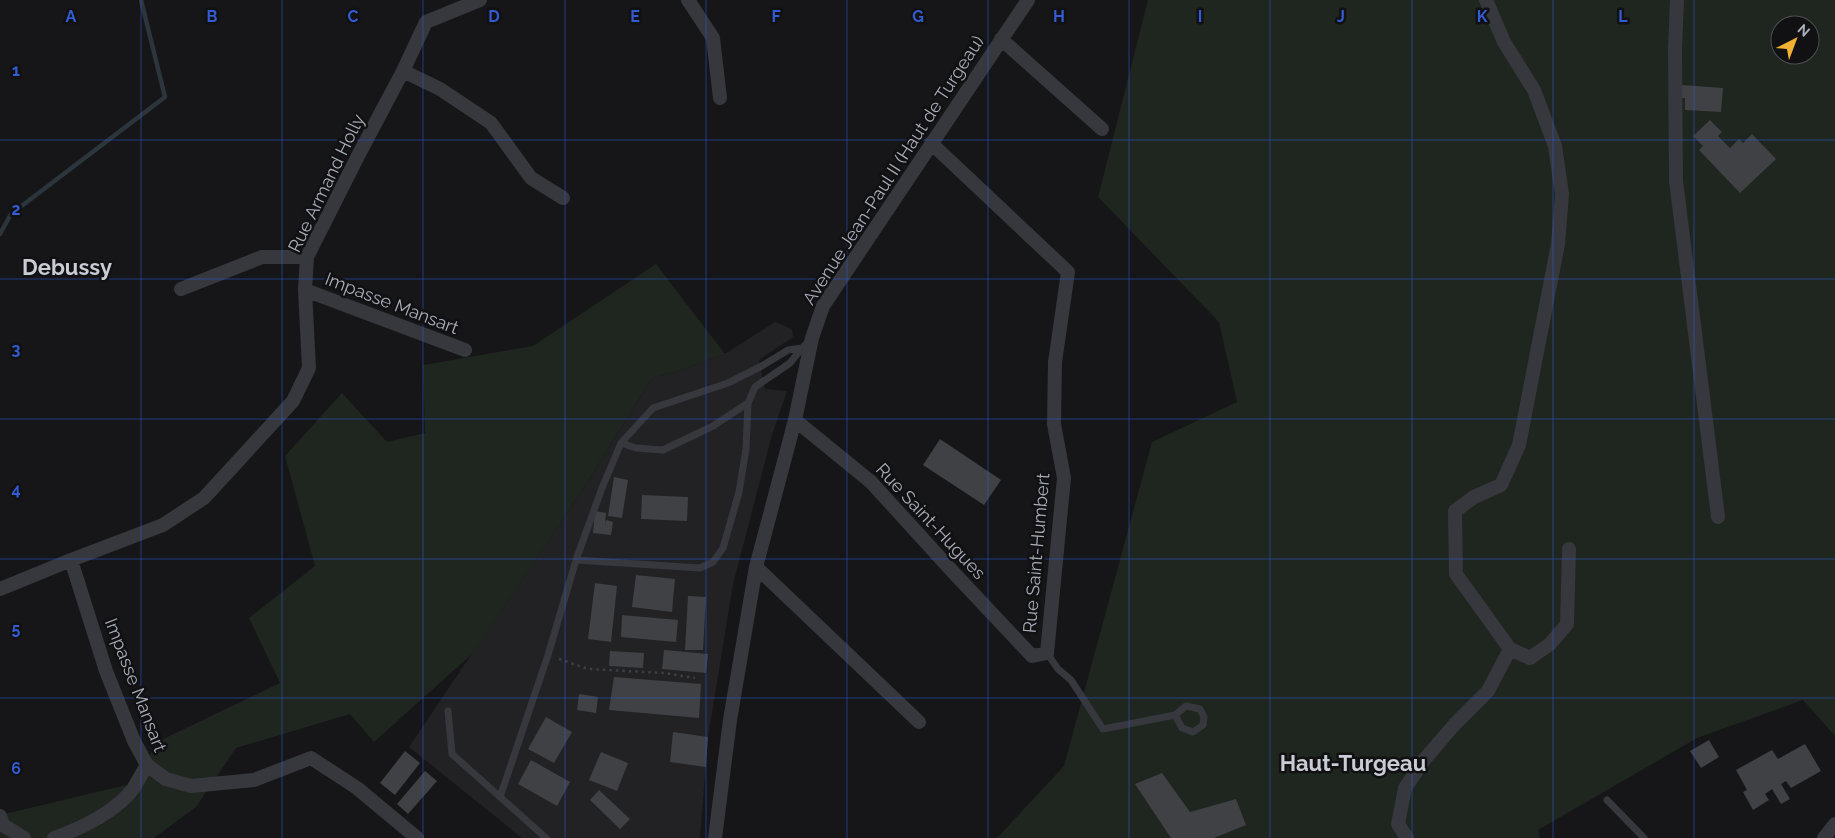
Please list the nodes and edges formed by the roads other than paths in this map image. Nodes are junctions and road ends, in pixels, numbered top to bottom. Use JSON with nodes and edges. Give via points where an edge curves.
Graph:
{"nodes":[{"id":1,"x":480,"y":0,"type":"edge"},
{"id":2,"x":688,"y":0,"type":"edge"},
{"id":3,"x":1028,"y":0,"type":"edge"},
{"id":4,"x":1486,"y":0,"type":"edge"},
{"id":5,"x":1677,"y":0,"type":"edge"},
{"id":6,"x":1001,"y":39,"type":"junction"},
{"id":7,"x":403,"y":71,"type":"junction"},
{"id":8,"x":720,"y":98,"type":"dead end"},
{"id":9,"x":1102,"y":129,"type":"dead end"},
{"id":10,"x":930,"y":144,"type":"junction"},
{"id":11,"x":563,"y":198,"type":"dead end"},
{"id":12,"x":307,"y":258,"type":"junction"},
{"id":13,"x":181,"y":289,"type":"dead end"},
{"id":14,"x":305,"y":290,"type":"junction"},
{"id":15,"x":807,"y":343,"type":"junction"},
{"id":16,"x":465,"y":350,"type":"dead end"},
{"id":17,"x":748,"y":403,"type":"junction"},
{"id":18,"x":794,"y":420,"type":"junction"},
{"id":19,"x":621,"y":443,"type":"junction"},
{"id":20,"x":1718,"y":518,"type":"dead end"},
{"id":21,"x":1569,"y":549,"type":"dead end"},
{"id":22,"x":71,"y":560,"type":"junction"},
{"id":23,"x":576,"y":560,"type":"junction"},
{"id":24,"x":756,"y":568,"type":"junction"},
{"id":25,"x":0,"y":589,"type":"edge"},
{"id":26,"x":1510,"y":648,"type":"junction"},
{"id":27,"x":1046,"y":653,"type":"junction"},
{"id":28,"x":1032,"y":656,"type":"joint"},
{"id":29,"x":448,"y":711,"type":"dead end"},
{"id":30,"x":1175,"y":715,"type":"dead end"},
{"id":31,"x":919,"y":722,"type":"dead end"},
{"id":32,"x":147,"y":765,"type":"junction"},
{"id":33,"x":500,"y":797,"type":"junction"},
{"id":34,"x":1607,"y":800,"type":"dead end"},
{"id":35,"x":0,"y":816,"type":"edge"},
{"id":36,"x":1835,"y":824,"type":"edge"},
{"id":37,"x":24,"y":838,"type":"edge"},
{"id":38,"x":54,"y":838,"type":"edge"},
{"id":39,"x":417,"y":838,"type":"edge"},
{"id":40,"x":546,"y":838,"type":"edge"},
{"id":41,"x":715,"y":838,"type":"edge"},
{"id":42,"x":1407,"y":838,"type":"edge"},
{"id":43,"x":1644,"y":838,"type":"edge"},
{"id":44,"x":1824,"y":838,"type":"edge"}],
"edges":[{"from":1,"to":7,"type":"street","name":"Rue Armand Holly","via":[[426,22]]},
{"from":2,"to":8,"type":"street","via":[[713,38]]},
{"from":3,"to":6,"type":"street","name":"Avenue Jean-Paul II (Haut de Turgeau)"},
{"from":4,"to":26,"type":"street","via":[[1504,42],[1534,90],[1555,146],[1562,194],[1558,244],[1519,445],[1501,485],[1474,497],[1455,512],[1456,574]]},
{"from":5,"to":20,"type":"street","via":[[1676,181]]},
{"from":6,"to":9,"type":"street"},
{"from":6,"to":10,"type":"street","name":"Avenue Jean-Paul II (Haut de Turgeau)"},
{"from":7,"to":11,"type":"street","via":[[440,89],[491,123],[531,178]]},
{"from":7,"to":12,"type":"street","name":"Rue Armand Holly"},
{"from":10,"to":15,"type":"street","name":"Avenue Jean-Paul II (Haut de Turgeau)","via":[[823,306]]},
{"from":10,"to":27,"type":"street","name":"Rue Saint-Humbert","via":[[1068,272],[1055,362],[1054,424],[1064,478]]},
{"from":12,"to":13,"type":"street","via":[[262,257]]},
{"from":12,"to":14,"type":"street","name":"Rue Armand Holly"},
{"from":14,"to":16,"type":"street","name":"Impasse Mansart"},
{"from":14,"to":22,"type":"street","name":"Rue Armand Holly","via":[[309,368],[293,402],[204,498],[163,525]]},
{"from":15,"to":17,"type":"lane","via":[[790,363],[755,387]]},
{"from":15,"to":18,"type":"street","name":"Avenue Jean-Paul II (Haut de Turgeau)"},
{"from":15,"to":19,"type":"lane","via":[[728,382],[653,408]]},
{"from":17,"to":19,"type":"lane","via":[[713,426],[663,450]]},
{"from":17,"to":23,"type":"lane","via":[[746,449],[739,492],[723,548],[713,562],[700,568]]},
{"from":18,"to":24,"type":"street","name":"Avenue Jean-Paul II (Haut de Turgeau)"},
{"from":18,"to":28,"type":"street","name":"Rue Saint-Hugues","via":[[871,482]]},
{"from":19,"to":23,"type":"lane"},
{"from":21,"to":26,"type":"street","via":[[1568,624],[1550,644],[1530,658]]},
{"from":22,"to":25,"type":"street","name":"Rue Armand Holly"},
{"from":22,"to":32,"type":"street","name":"Impasse Mansart","via":[[106,671]]},
{"from":23,"to":33,"type":"lane"},
{"from":24,"to":31,"type":"street"},
{"from":24,"to":41,"type":"street","name":"Avenue Jean-Paul II (Haut de Turgeau)","via":[[730,720]]},
{"from":26,"to":42,"type":"street","via":[[1488,691],[1424,760],[1405,788],[1398,824]]},
{"from":27,"to":28,"type":"street","name":"Rue Saint-Humbert"},
{"from":27,"to":30,"type":"lane","via":[[1072,680],[1103,729]]},
{"from":29,"to":33,"type":"lane","via":[[452,754]]},
{"from":32,"to":38,"type":"street","name":"Impasse Mansart","via":[[132,789],[117,804],[81,828]]},
{"from":32,"to":39,"type":"street","via":[[166,779],[191,786],[254,780],[311,758],[357,788]]},
{"from":33,"to":40,"type":"lane"},
{"from":34,"to":43,"type":"lane"},
{"from":35,"to":37,"type":"street","via":[[3,825]]},
{"from":36,"to":44,"type":"street"}]}
